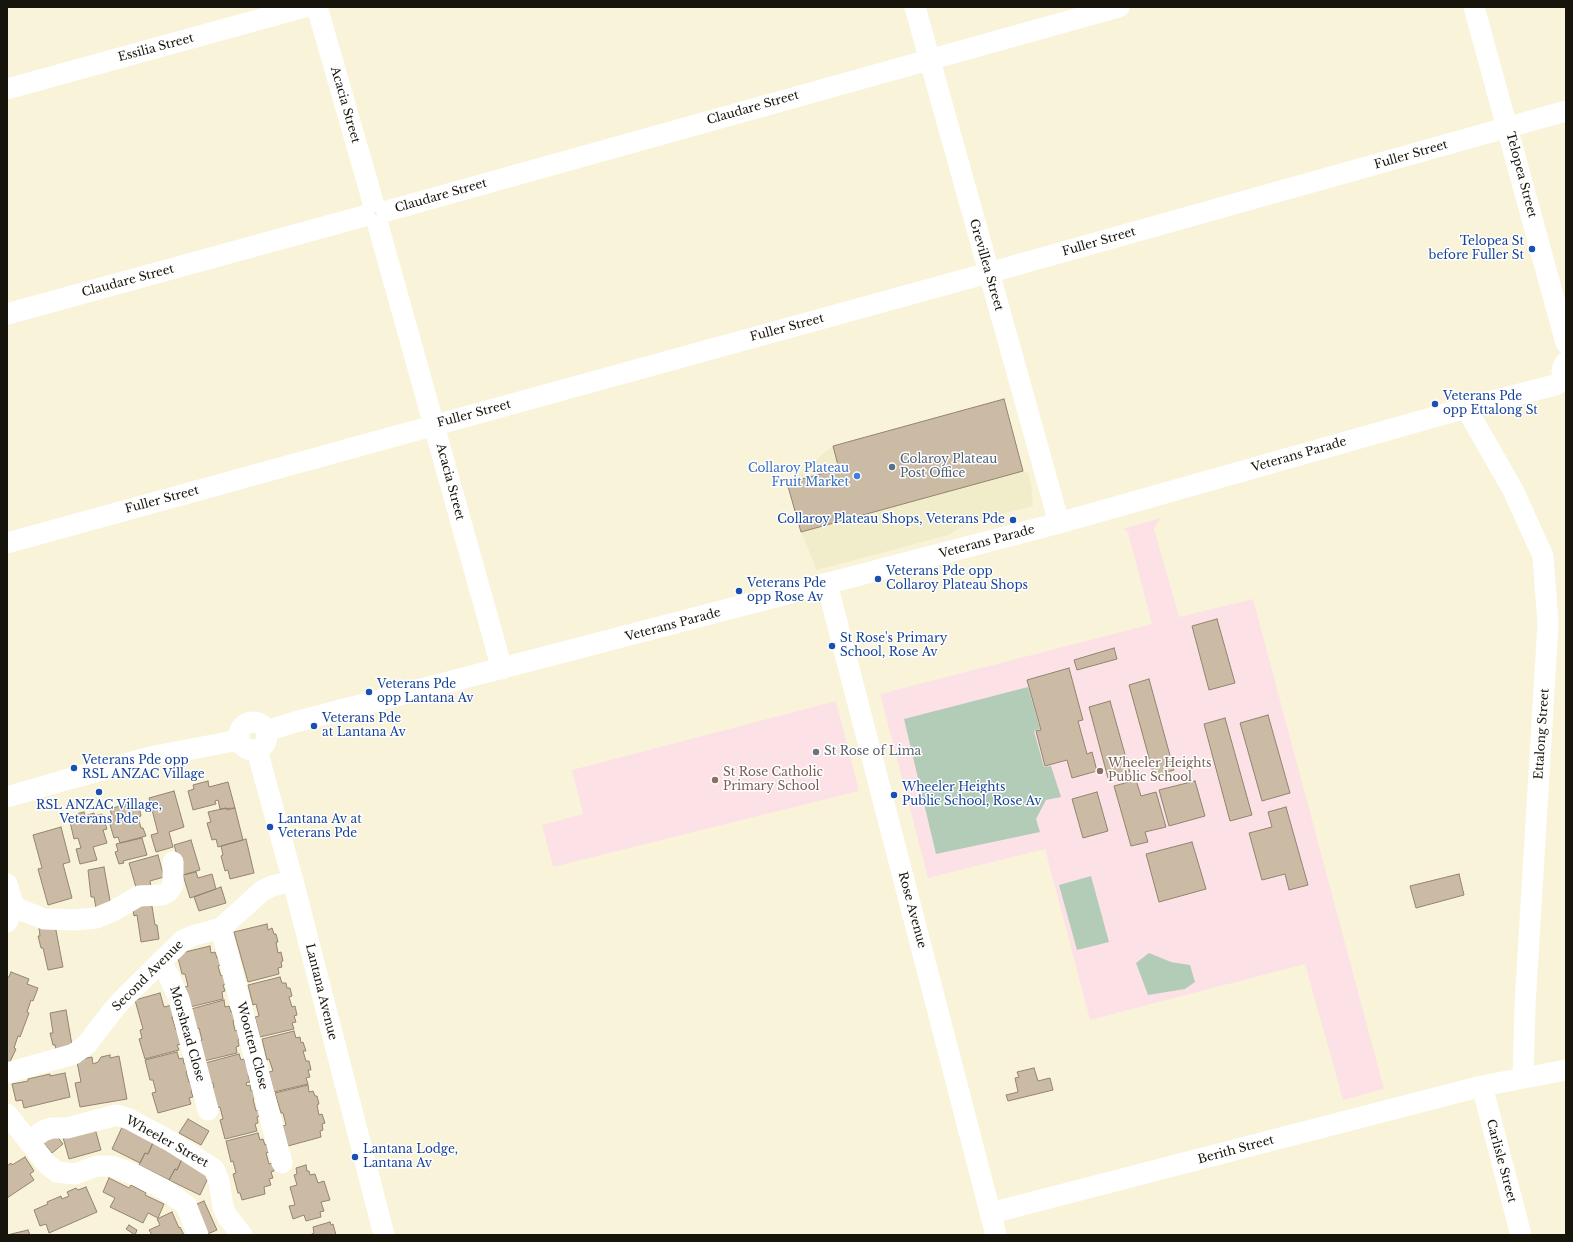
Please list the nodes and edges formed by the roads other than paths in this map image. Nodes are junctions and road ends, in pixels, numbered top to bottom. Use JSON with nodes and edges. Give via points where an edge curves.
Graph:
{"nodes":[{"id":1,"x":305,"y":7,"type":"edge"},
{"id":2,"x":317,"y":7,"type":"edge"},
{"id":3,"x":915,"y":7,"type":"edge"},
{"id":4,"x":1119,"y":7,"type":"edge"},
{"id":5,"x":1474,"y":7,"type":"edge"},
{"id":6,"x":929,"y":59,"type":"junction"},
{"id":7,"x":7,"y":89,"type":"edge"},
{"id":8,"x":1566,"y":111,"type":"edge"},
{"id":9,"x":1508,"y":128,"type":"junction"},
{"id":10,"x":376,"y":214,"type":"junction"},
{"id":11,"x":988,"y":273,"type":"junction"},
{"id":12,"x":7,"y":314,"type":"edge"},
{"id":13,"x":1566,"y":343,"type":"edge"},
{"id":14,"x":1566,"y":374,"type":"edge"},
{"id":15,"x":1466,"y":408,"type":"junction"},
{"id":16,"x":435,"y":425,"type":"junction"},
{"id":17,"x":1059,"y":523,"type":"junction"},
{"id":18,"x":7,"y":542,"type":"edge"},
{"id":19,"x":827,"y":584,"type":"junction"},
{"id":20,"x":502,"y":669,"type":"junction"},
{"id":21,"x":266,"y":731,"type":"junction"},
{"id":22,"x":239,"y":740,"type":"junction"},
{"id":23,"x":257,"y":750,"type":"junction"},
{"id":24,"x":7,"y":798,"type":"edge"},
{"id":25,"x":173,"y":862,"type":"dead end"},
{"id":26,"x":292,"y":881,"type":"junction"},
{"id":27,"x":7,"y":884,"type":"edge"},
{"id":28,"x":11,"y":915,"type":"edge"},
{"id":29,"x":221,"y":928,"type":"junction"},
{"id":30,"x":160,"y":962,"type":"junction"},
{"id":31,"x":1566,"y":1070,"type":"edge"},
{"id":32,"x":7,"y":1073,"type":"edge"},
{"id":33,"x":1523,"y":1078,"type":"junction"},
{"id":34,"x":1482,"y":1086,"type":"junction"},
{"id":35,"x":208,"y":1110,"type":"dead end"},
{"id":36,"x":7,"y":1114,"type":"edge"},
{"id":37,"x":29,"y":1142,"type":"junction"},
{"id":38,"x":282,"y":1163,"type":"dead end"},
{"id":39,"x":991,"y":1213,"type":"junction"},
{"id":40,"x":198,"y":1235,"type":"edge"},
{"id":41,"x":242,"y":1235,"type":"edge"},
{"id":42,"x":384,"y":1235,"type":"edge"},
{"id":43,"x":996,"y":1235,"type":"edge"},
{"id":44,"x":1521,"y":1235,"type":"edge"}],
"edges":[{"from":1,"to":7,"type":"street","name":"Essilia Street"},
{"from":2,"to":10,"type":"street","name":"Acacia Street"},
{"from":3,"to":6,"type":"street","name":"Grevillea Street"},
{"from":4,"to":6,"type":"street","name":"Claudare Street"},
{"from":5,"to":9,"type":"street","name":"Telopea Street"},
{"from":6,"to":10,"type":"street","name":"Claudare Street"},
{"from":6,"to":11,"type":"street","name":"Grevillea Street"},
{"from":8,"to":9,"type":"street","name":"Fuller Street"},
{"from":9,"to":11,"type":"street","name":"Fuller Street"},
{"from":9,"to":13,"type":"street","name":"Telopea Street"},
{"from":10,"to":12,"type":"street","name":"Claudare Street"},
{"from":10,"to":16,"type":"street","name":"Acacia Street"},
{"from":11,"to":16,"type":"street","name":"Fuller Street"},
{"from":11,"to":17,"type":"street","name":"Grevillea Street"},
{"from":14,"to":15,"type":"street","name":"Veterans Parade","via":[[1555,385]]},
{"from":15,"to":17,"type":"street","name":"Veterans Parade"},
{"from":15,"to":33,"type":"street","name":"Ettalong Street","via":[[1513,490],[1543,556],[1548,624],[1525,1005]]},
{"from":16,"to":18,"type":"street","name":"Fuller Street"},
{"from":16,"to":20,"type":"street","name":"Acacia Street"},
{"from":17,"to":19,"type":"street","name":"Veterans Parade"},
{"from":19,"to":20,"type":"street","name":"Veterans Parade"},
{"from":19,"to":39,"type":"street","name":"Rose Avenue"},
{"from":20,"to":21,"type":"street","name":"Veterans Parade"},
{"from":21,"to":22,"type":"street","via":[[260,724],[246,723],[239,730]]},
{"from":21,"to":23,"type":"street","via":[[266,740]]},
{"from":22,"to":23,"type":"street","via":[[244,748]]},
{"from":22,"to":24,"type":"street","via":[[155,756]]},
{"from":23,"to":26,"type":"street","name":"Lantana Avenue"},
{"from":25,"to":28,"type":"street","via":[[173,885],[168,892],[162,895],[139,896],[96,918],[44,919]]},
{"from":26,"to":29,"type":"street","name":"Second Avenue","via":[[262,891]]},
{"from":26,"to":42,"type":"street","name":"Lantana Avenue"},
{"from":27,"to":28,"type":"street"},
{"from":29,"to":30,"type":"street","name":"Second Avenue","via":[[182,941]]},
{"from":29,"to":38,"type":"street","name":"Wootten Close"},
{"from":30,"to":32,"type":"street","name":"Second Avenue","via":[[114,1009],[87,1044],[74,1054]]},
{"from":30,"to":35,"type":"street","name":"Morshead Close","via":[[179,999]]},
{"from":31,"to":33,"type":"street","name":"Berith Street"},
{"from":33,"to":34,"type":"street","name":"Berith Street"},
{"from":34,"to":39,"type":"street","name":"Berith Street"},
{"from":34,"to":44,"type":"street","name":"Carlisle Street"},
{"from":36,"to":37,"type":"street"},
{"from":37,"to":40,"type":"street","via":[[57,1172],[75,1174],[97,1166],[111,1166],[165,1190],[186,1205]]},
{"from":37,"to":41,"type":"street","name":"Wheeler Street","via":[[43,1131],[52,1128],[67,1128],[117,1115],[129,1119],[214,1169],[227,1216]]},
{"from":39,"to":43,"type":"street","name":"Rose Avenue"}]}
